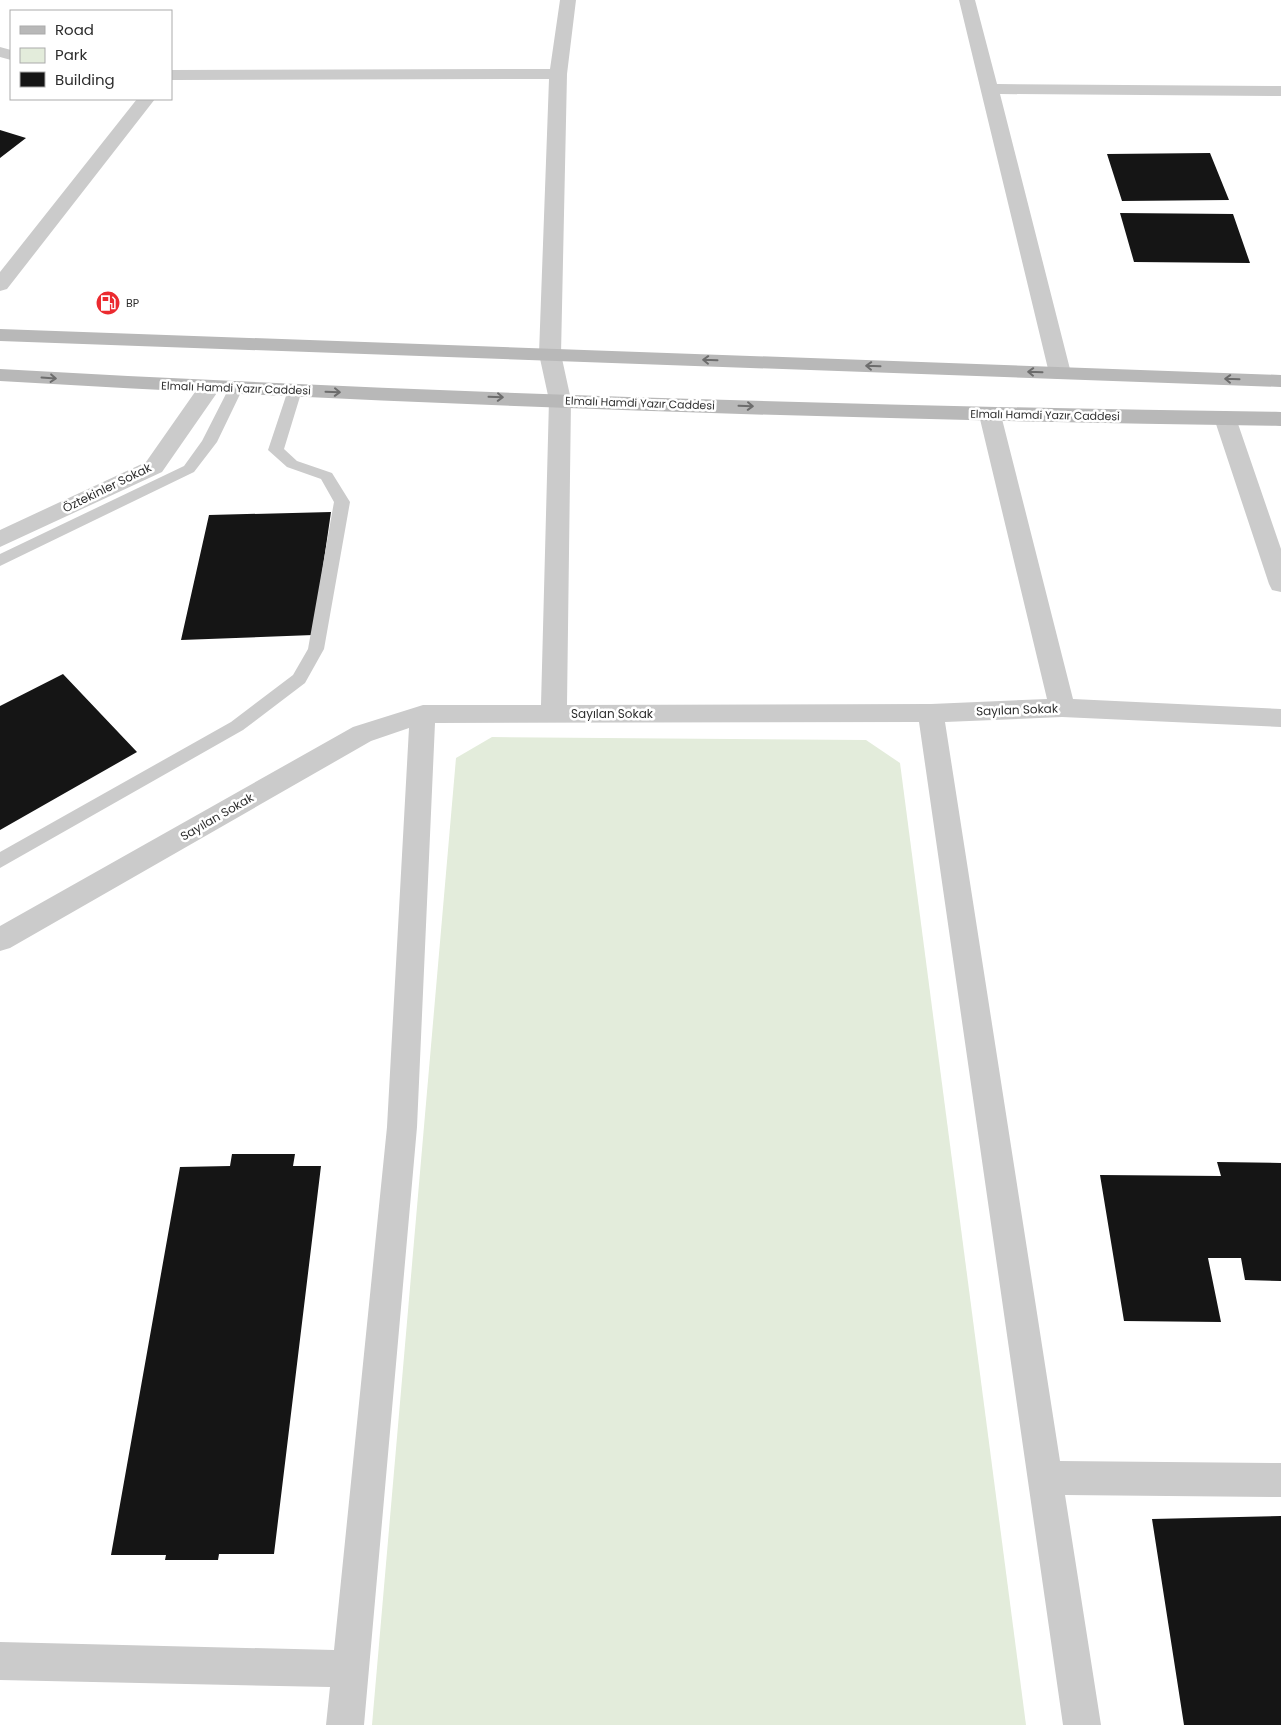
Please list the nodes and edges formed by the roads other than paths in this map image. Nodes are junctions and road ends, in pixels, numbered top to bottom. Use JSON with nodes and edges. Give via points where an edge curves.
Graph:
{"nodes":[{"id":1,"x":568,"y":0,"type":"edge"},
{"id":2,"x":967,"y":0,"type":"edge"},
{"id":3,"x":172,"y":74,"type":"edge"},
{"id":4,"x":558,"y":74,"type":"junction"},
{"id":5,"x":989,"y":90,"type":"junction"},
{"id":6,"x":1281,"y":91,"type":"edge"},
{"id":7,"x":145,"y":100,"type":"edge"},
{"id":8,"x":0,"y":285,"type":"edge"},
{"id":9,"x":0,"y":335,"type":"edge"},
{"id":10,"x":550,"y":354,"type":"junction"},
{"id":11,"x":1060,"y":373,"type":"junction"},
{"id":12,"x":0,"y":375,"type":"edge"},
{"id":13,"x":1281,"y":381,"type":"edge"},
{"id":14,"x":210,"y":387,"type":"junction"},
{"id":15,"x":236,"y":388,"type":"junction"},
{"id":16,"x":296,"y":390,"type":"junction"},
{"id":17,"x":560,"y":400,"type":"junction"},
{"id":18,"x":990,"y":415,"type":"junction"},
{"id":19,"x":1225,"y":418,"type":"junction"},
{"id":20,"x":1281,"y":419,"type":"edge"},
{"id":21,"x":0,"y":539,"type":"edge"},
{"id":22,"x":0,"y":561,"type":"edge"},
{"id":23,"x":1281,"y":584,"type":"edge"},
{"id":24,"x":1062,"y":708,"type":"junction"},
{"id":25,"x":931,"y":713,"type":"junction"},
{"id":26,"x":423,"y":714,"type":"junction"},
{"id":27,"x":554,"y":714,"type":"junction"},
{"id":28,"x":1281,"y":718,"type":"edge"},
{"id":29,"x":0,"y":861,"type":"edge"},
{"id":30,"x":0,"y":940,"type":"edge"},
{"id":31,"x":1044,"y":1478,"type":"junction"},
{"id":32,"x":1281,"y":1480,"type":"edge"},
{"id":33,"x":0,"y":1661,"type":"edge"},
{"id":34,"x":351,"y":1669,"type":"junction"},
{"id":35,"x":345,"y":1725,"type":"edge"},
{"id":36,"x":1082,"y":1725,"type":"edge"}],
"edges":[{"from":1,"to":4,"type":"street"},
{"from":2,"to":5,"type":"street"},
{"from":3,"to":4,"type":"street"},
{"from":4,"to":10,"type":"street"},
{"from":5,"to":6,"type":"street"},
{"from":5,"to":11,"type":"street"},
{"from":7,"to":8,"type":"street"},
{"from":9,"to":10,"type":"main road"},
{"from":11,"to":10,"type":"main road","one_way":true},
{"from":10,"to":17,"type":"street"},
{"from":13,"to":11,"type":"main road","one_way":true},
{"from":12,"to":14,"type":"main road","name":"Elmalı Hamdi Yazır Caddesi","one_way":true},
{"from":14,"to":15,"type":"main road","name":"Elmalı Hamdi Yazır Caddesi"},
{"from":14,"to":21,"type":"street","name":"Öztekinler Sokak","via":[[154,467]]},
{"from":15,"to":16,"type":"main road","name":"Elmalı Hamdi Yazır Caddesi"},
{"from":15,"to":22,"type":"lane","via":[[210,442],[189,469]]},
{"from":16,"to":17,"type":"main road","name":"Elmalı Hamdi Yazır Caddesi","one_way":true},
{"from":16,"to":29,"type":"lane","via":[[276,450],[292,464],[327,476],[342,502],[316,650],[299,679],[237,726]]},
{"from":17,"to":18,"type":"main road","name":"Elmalı Hamdi Yazır Caddesi","one_way":true},
{"from":17,"to":27,"type":"street"},
{"from":18,"to":19,"type":"main road","name":"Elmalı Hamdi Yazır Caddesi"},
{"from":18,"to":24,"type":"street"},
{"from":19,"to":20,"type":"main road","name":"Elmalı Hamdi Yazır Caddesi"},
{"from":19,"to":23,"type":"street"},
{"from":24,"to":25,"type":"street","name":"Sayılan Sokak"},
{"from":24,"to":28,"type":"street","name":"Sayılan Sokak"},
{"from":25,"to":27,"type":"street","name":"Sayılan Sokak"},
{"from":25,"to":31,"type":"street"},
{"from":26,"to":27,"type":"street","name":"Sayılan Sokak"},
{"from":26,"to":30,"type":"street","name":"Sayılan Sokak","via":[[362,734]]},
{"from":26,"to":34,"type":"street","via":[[402,1126]]},
{"from":31,"to":32,"type":"street"},
{"from":31,"to":36,"type":"street"},
{"from":33,"to":34,"type":"street"},
{"from":34,"to":35,"type":"street"}]}
